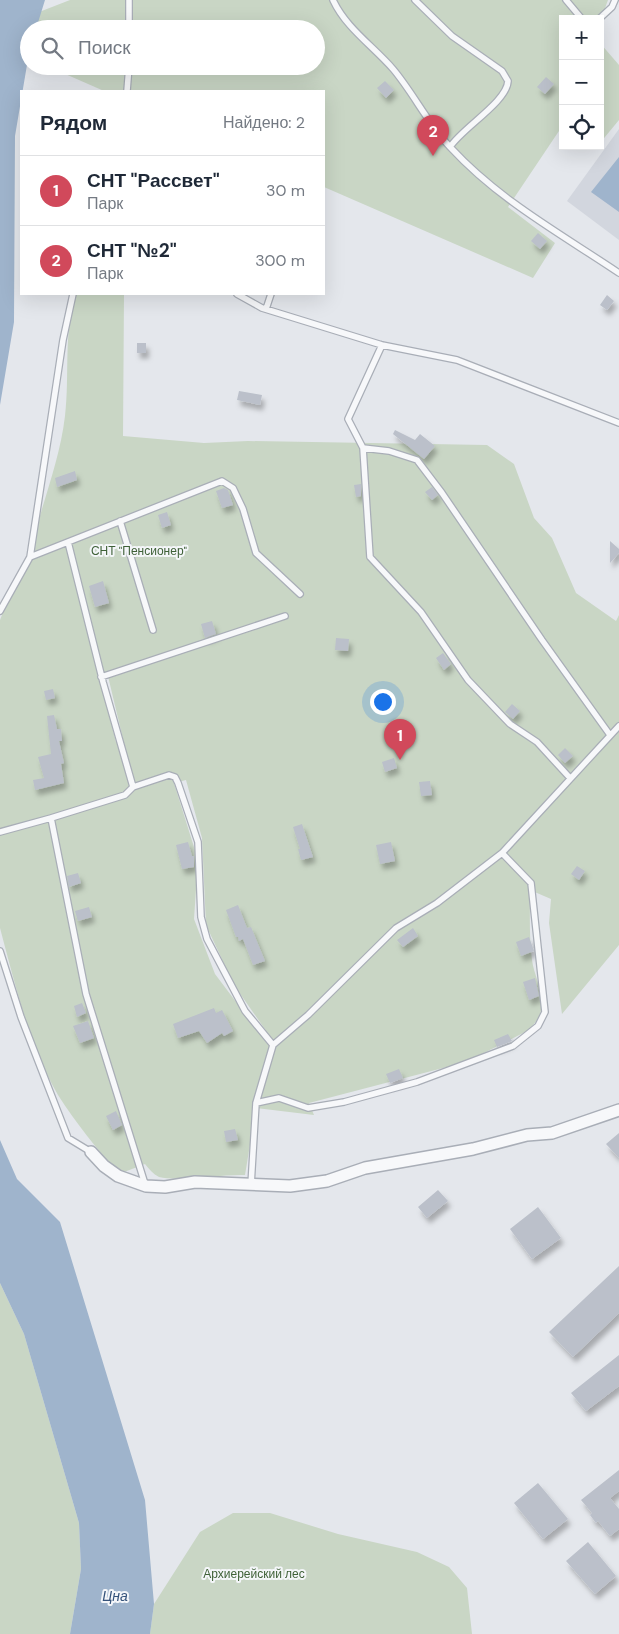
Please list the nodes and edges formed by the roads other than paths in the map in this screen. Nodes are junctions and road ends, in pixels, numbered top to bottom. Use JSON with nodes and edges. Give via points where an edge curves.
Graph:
{"nodes":[{"id":1,"x":129,"y":0,"type":"edge"},
{"id":2,"x":333,"y":0,"type":"edge"},
{"id":3,"x":415,"y":0,"type":"edge"},
{"id":4,"x":566,"y":0,"type":"edge"},
{"id":5,"x":615,"y":0,"type":"edge"},
{"id":6,"x":579,"y":15,"type":"edge"},
{"id":7,"x":604,"y":15,"type":"edge"},
{"id":8,"x":129,"y":20,"type":"edge"},
{"id":9,"x":128,"y":75,"type":"edge"},
{"id":10,"x":127,"y":90,"type":"edge"},
{"id":11,"x":450,"y":147,"type":"junction"},
{"id":12,"x":619,"y":273,"type":"edge"},
{"id":13,"x":72,"y":295,"type":"edge"},
{"id":14,"x":239,"y":295,"type":"edge"},
{"id":15,"x":271,"y":295,"type":"edge"},
{"id":16,"x":266,"y":309,"type":"junction"},
{"id":17,"x":382,"y":344,"type":"junction"},
{"id":18,"x":619,"y":423,"type":"edge"},
{"id":19,"x":363,"y":448,"type":"junction"},
{"id":20,"x":120,"y":521,"type":"junction"},
{"id":21,"x":68,"y":542,"type":"junction"},
{"id":22,"x":30,"y":557,"type":"junction"},
{"id":23,"x":300,"y":594,"type":"dead end"},
{"id":24,"x":0,"y":611,"type":"edge"},
{"id":25,"x":285,"y":616,"type":"dead end"},
{"id":26,"x":153,"y":630,"type":"dead end"},
{"id":27,"x":102,"y":677,"type":"junction"},
{"id":28,"x":619,"y":726,"type":"edge"},
{"id":29,"x":610,"y":735,"type":"junction"},
{"id":30,"x":570,"y":778,"type":"junction"},
{"id":31,"x":133,"y":787,"type":"junction"},
{"id":32,"x":51,"y":818,"type":"junction"},
{"id":33,"x":0,"y":832,"type":"edge"},
{"id":34,"x":502,"y":853,"type":"junction"},
{"id":35,"x":0,"y":952,"type":"edge"},
{"id":36,"x":273,"y":1045,"type":"junction"},
{"id":37,"x":256,"y":1103,"type":"junction"},
{"id":38,"x":619,"y":1110,"type":"edge"},
{"id":39,"x":91,"y":1152,"type":"joint"},
{"id":40,"x":251,"y":1185,"type":"junction"},
{"id":41,"x":146,"y":1186,"type":"junction"}],
"edges":[{"from":1,"to":8,"type":"lane"},
{"from":2,"to":11,"type":"lane","via":[[357,34],[405,83],[419,108]]},
{"from":3,"to":11,"type":"lane","via":[[452,36],[502,71],[508,81],[505,92]]},
{"from":4,"to":6,"type":"lane"},
{"from":5,"to":7,"type":"lane"},
{"from":9,"to":10,"type":"lane"},
{"from":11,"to":12,"type":"lane","via":[[535,220]]},
{"from":13,"to":22,"type":"lane"},
{"from":14,"to":16,"type":"lane"},
{"from":15,"to":16,"type":"lane"},
{"from":16,"to":17,"type":"lane"},
{"from":17,"to":18,"type":"lane","via":[[457,360]]},
{"from":17,"to":19,"type":"lane","via":[[348,419]]},
{"from":19,"to":29,"type":"lane","via":[[389,451],[417,460]]},
{"from":19,"to":30,"type":"lane","via":[[370,557],[421,612],[468,680],[510,724],[537,742]]},
{"from":20,"to":21,"type":"lane"},
{"from":20,"to":23,"type":"lane","via":[[222,480],[233,488],[243,509],[256,553]]},
{"from":20,"to":26,"type":"lane"},
{"from":21,"to":22,"type":"lane"},
{"from":21,"to":27,"type":"lane"},
{"from":22,"to":24,"type":"lane"},
{"from":25,"to":27,"type":"lane"},
{"from":27,"to":31,"type":"lane"},
{"from":28,"to":29,"type":"lane"},
{"from":29,"to":30,"type":"lane"},
{"from":30,"to":34,"type":"lane"},
{"from":31,"to":32,"type":"lane","via":[[125,795]]},
{"from":31,"to":36,"type":"lane","via":[[169,776],[178,783],[198,842],[201,917],[208,939],[245,1011]]},
{"from":32,"to":33,"type":"lane"},
{"from":32,"to":41,"type":"lane","via":[[86,994]]},
{"from":34,"to":36,"type":"lane","via":[[437,903],[396,928]]},
{"from":34,"to":37,"type":"lane","via":[[531,883],[544,1012],[532,1032],[513,1046],[478,1060],[417,1082],[344,1102],[308,1108],[280,1098]]},
{"from":35,"to":39,"type":"lane","via":[[20,1017],[68,1138]]},
{"from":36,"to":37,"type":"lane"},
{"from":37,"to":40,"type":"lane"},
{"from":38,"to":40,"type":"street","via":[[552,1133],[527,1135],[473,1149],[365,1168],[309,1185]]},
{"from":39,"to":41,"type":"street","via":[[118,1176]]},
{"from":40,"to":41,"type":"street","via":[[194,1182],[165,1187]]}]}
